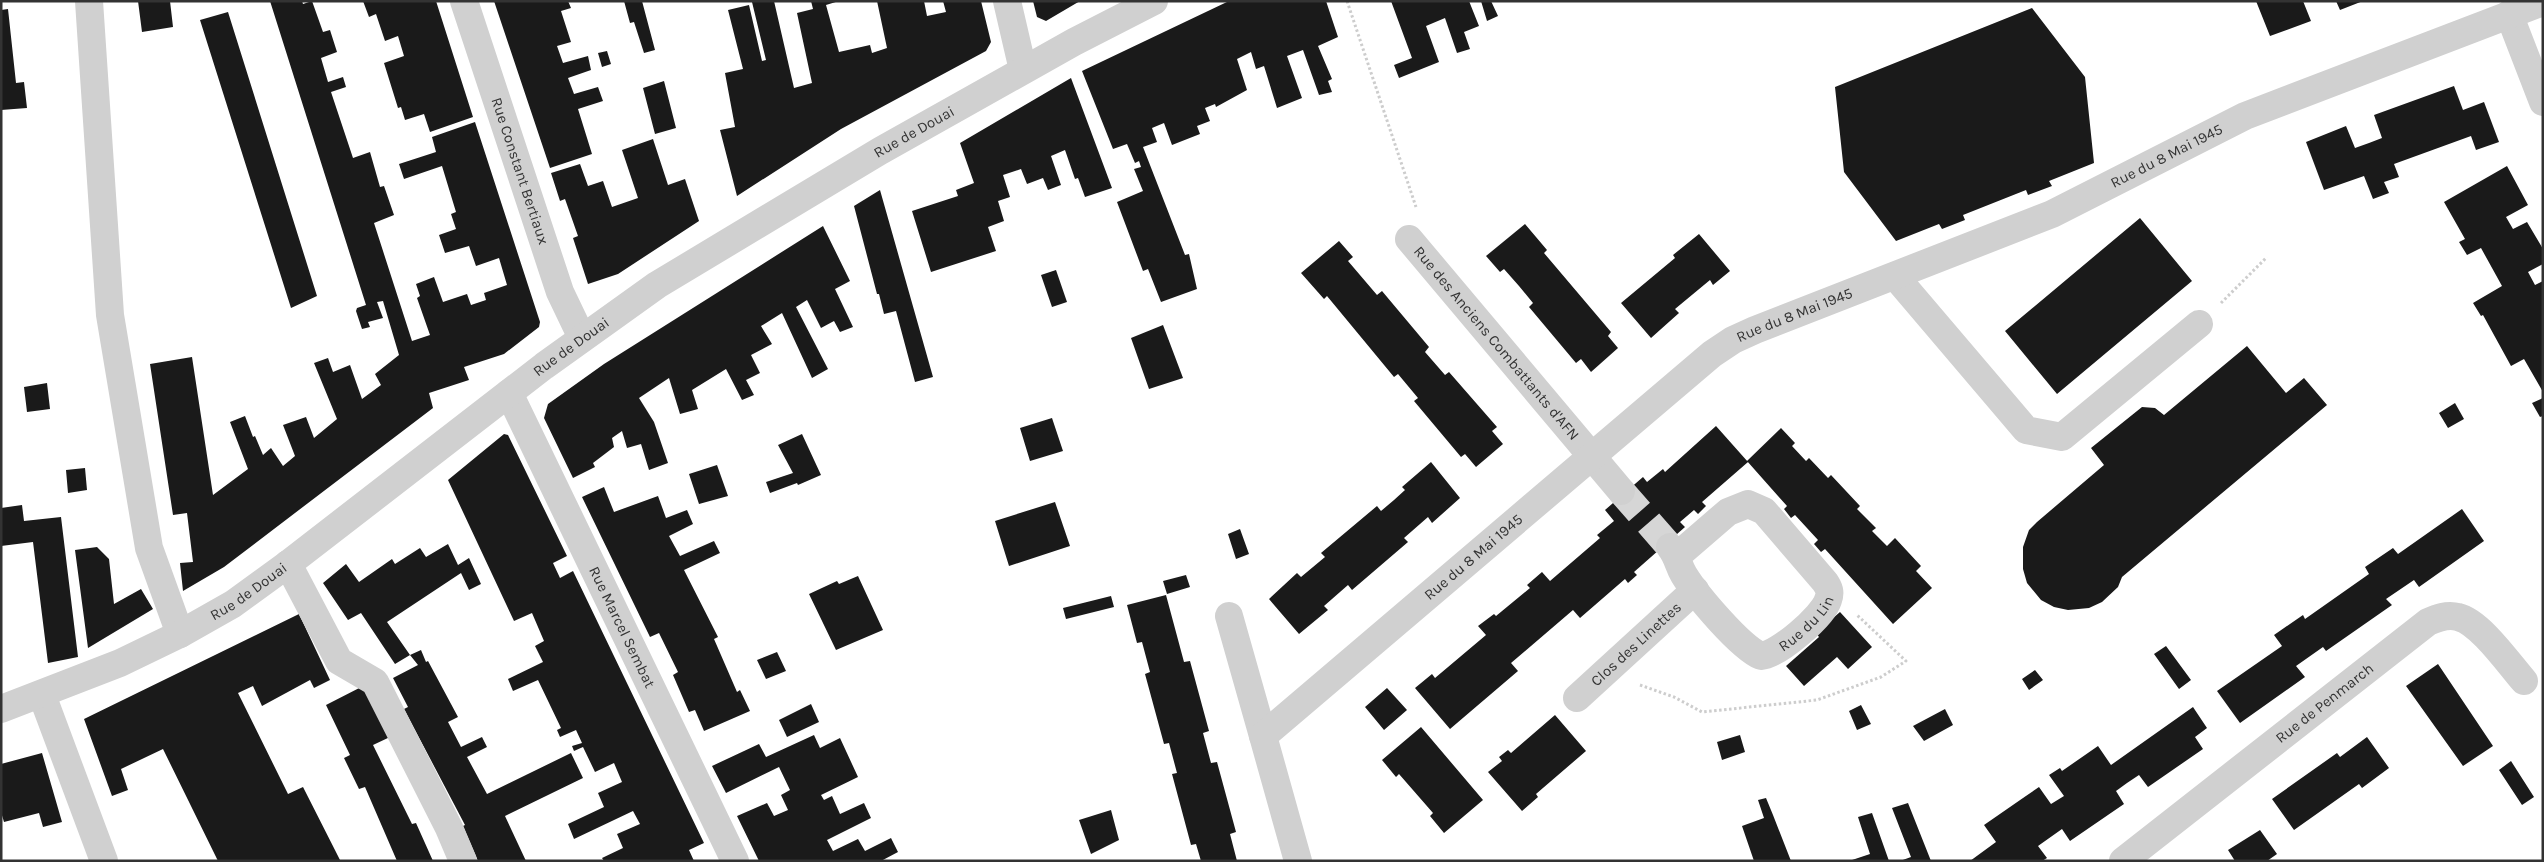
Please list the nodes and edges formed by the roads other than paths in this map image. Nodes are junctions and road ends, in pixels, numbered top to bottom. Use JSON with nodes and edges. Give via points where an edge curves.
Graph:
{"nodes":[{"id":1,"x":89,"y":1,"type":"edge"},
{"id":2,"x":464,"y":1,"type":"edge"},
{"id":3,"x":1007,"y":1,"type":"edge"},
{"id":4,"x":1154,"y":1,"type":"edge"},
{"id":5,"x":2543,"y":2,"type":"edge"},
{"id":6,"x":2509,"y":14,"type":"junction"},
{"id":7,"x":1023,"y":70,"type":"junction"},
{"id":8,"x":2543,"y":102,"type":"edge"},
{"id":9,"x":1409,"y":239,"type":"road end"},
{"id":10,"x":1895,"y":276,"type":"junction"},
{"id":11,"x":2199,"y":324,"type":"road end"},
{"id":12,"x":582,"y":338,"type":"junction"},
{"id":13,"x":509,"y":393,"type":"junction"},
{"id":14,"x":1591,"y":456,"type":"junction"},
{"id":15,"x":1621,"y":491,"type":"tunnel mouth"},
{"id":16,"x":288,"y":564,"type":"junction"},
{"id":17,"x":1695,"y":590,"type":"junction"},
{"id":18,"x":1228,"y":616,"type":"dead end"},
{"id":19,"x":180,"y":634,"type":"junction"},
{"id":20,"x":2524,"y":681,"type":"dead end"},
{"id":21,"x":42,"y":694,"type":"junction"},
{"id":22,"x":1577,"y":698,"type":"dead end"},
{"id":23,"x":1,"y":709,"type":"edge"},
{"id":24,"x":1263,"y":736,"type":"junction"},
{"id":25,"x":104,"y":861,"type":"edge"},
{"id":26,"x":463,"y":861,"type":"edge"},
{"id":27,"x":735,"y":861,"type":"edge"},
{"id":28,"x":1298,"y":861,"type":"edge"},
{"id":29,"x":2124,"y":861,"type":"edge"}],
"edges":[{"from":1,"to":19,"type":"street","via":[[110,315],[149,548]]},
{"from":2,"to":12,"type":"street","name":"Rue Constant Bertiaux","via":[[560,292]]},
{"from":3,"to":7,"type":"street"},
{"from":4,"to":7,"type":"street","name":"Rue de Douai"},
{"from":5,"to":6,"type":"street","name":"Rue du 8 Mai 1945"},
{"from":6,"to":8,"type":"street"},
{"from":6,"to":10,"type":"street","name":"Rue du 8 Mai 1945","via":[[2245,116],[2052,214]]},
{"from":7,"to":12,"type":"street","name":"Rue de Douai","via":[[719,246]]},
{"from":9,"to":14,"type":"street","name":"Rue des Anciens Combattants d'AFN"},
{"from":10,"to":11,"type":"street","via":[[2026,430],[2062,437]]},
{"from":10,"to":14,"type":"street","name":"Rue du 8 Mai 1945","via":[[1733,340]]},
{"from":12,"to":13,"type":"street","name":"Rue de Douai"},
{"from":13,"to":16,"type":"street","name":"Rue de Douai"},
{"from":13,"to":27,"type":"street","name":"Rue Marcel Sembat"},
{"from":14,"to":15,"type":"street"},
{"from":14,"to":24,"type":"street","name":"Rue du 8 Mai 1945"},
{"from":16,"to":19,"type":"street","name":"Rue de Douai","via":[[233,604]]},
{"from":16,"to":26,"type":"street","via":[[339,661],[375,682]]},
{"from":17,"to":17,"type":"street","name":"Rue du Lin","via":[[1682,573],[1674,552],[1728,512],[1748,504],[1764,511],[1829,589],[1829,598],[1821,612],[1778,651],[1761,656],[1744,645]]},
{"from":17,"to":22,"type":"street","name":"Clos des Linettes"},
{"from":18,"to":24,"type":"street"},
{"from":19,"to":21,"type":"street","name":"Rue de Douai","via":[[120,663]]},
{"from":20,"to":29,"type":"street","name":"Rue de Penmarch","via":[[2471,624],[2458,617],[2428,622]]},
{"from":21,"to":23,"type":"street","name":"Rue de Douai"},
{"from":21,"to":25,"type":"street"},
{"from":24,"to":28,"type":"street"}]}
